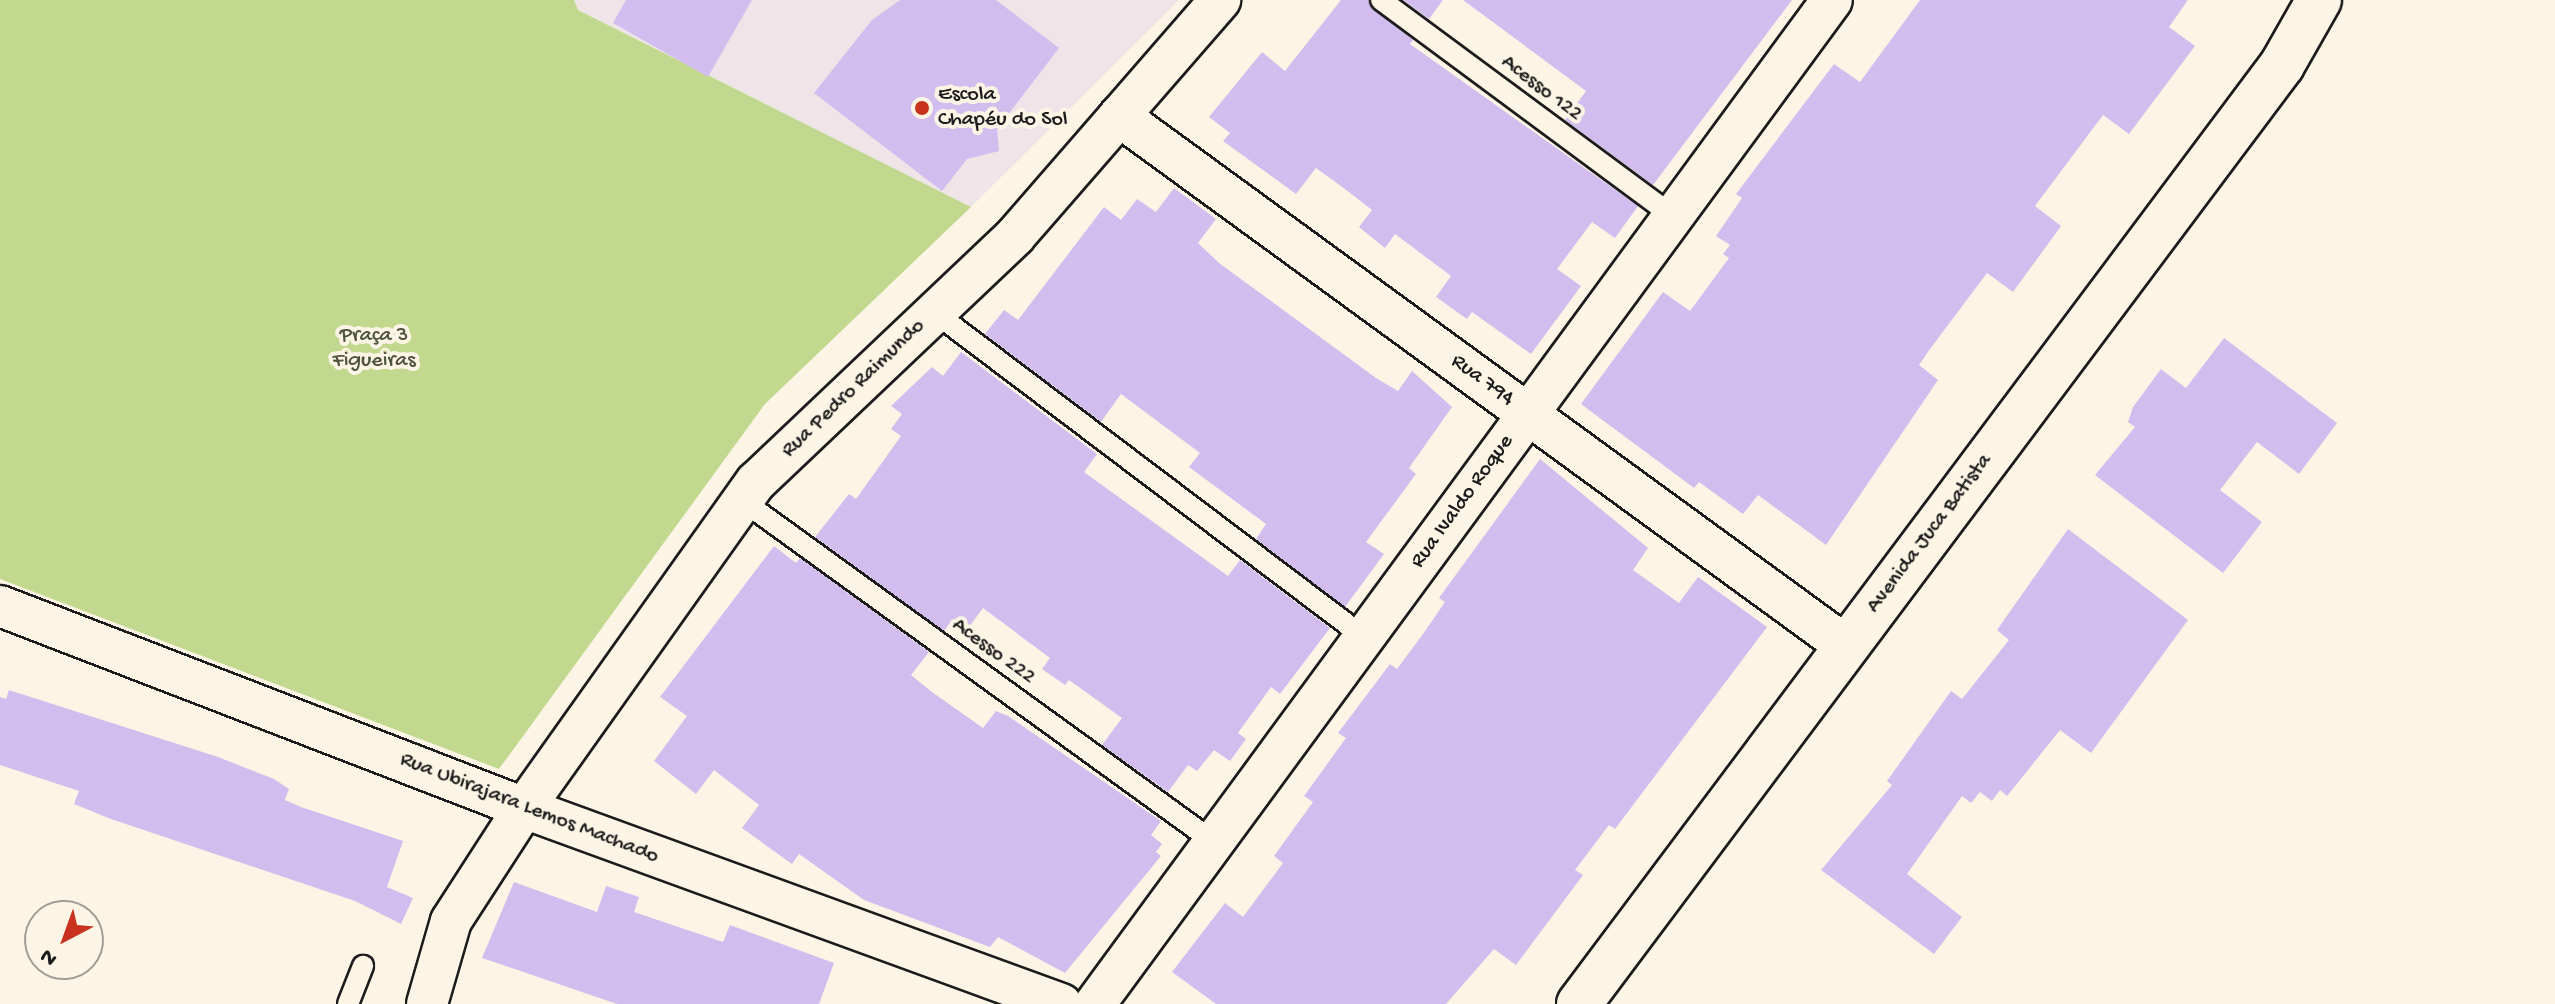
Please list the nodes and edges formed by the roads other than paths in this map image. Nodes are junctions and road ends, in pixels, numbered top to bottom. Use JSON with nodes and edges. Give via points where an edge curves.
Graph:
{"nodes":[{"id":1,"x":1220,"y":0,"type":"edge"},
{"id":2,"x":1381,"y":0,"type":"edge"},
{"id":3,"x":2319,"y":0,"type":"edge"},
{"id":4,"x":2347,"y":0,"type":"edge"},
{"id":5,"x":1827,"y":2,"type":"edge"},
{"id":6,"x":2282,"y":65,"type":"junction"},
{"id":7,"x":1119,"y":116,"type":"junction"},
{"id":8,"x":1673,"y":216,"type":"junction"},
{"id":9,"x":934,"y":312,"type":"junction"},
{"id":10,"x":1527,"y":414,"type":"junction"},
{"id":11,"x":743,"y":501,"type":"junction"},
{"id":12,"x":0,"y":606,"type":"edge"},
{"id":13,"x":1364,"y":637,"type":"junction"},
{"id":14,"x":1846,"y":646,"type":"junction"},
{"id":15,"x":524,"y":808,"type":"junction"},
{"id":16,"x":1214,"y":842,"type":"junction"},
{"id":17,"x":363,"y":966,"type":"dead end"},
{"id":18,"x":348,"y":1004,"type":"edge"},
{"id":19,"x":427,"y":1004,"type":"edge"},
{"id":20,"x":1061,"y":1004,"type":"edge"},
{"id":21,"x":1095,"y":1004,"type":"edge"},
{"id":22,"x":1579,"y":1004,"type":"edge"}],
"edges":[{"from":1,"to":7,"type":"street","name":"Rua Pedro Raimundo"},
{"from":2,"to":8,"type":"lane","name":"Acesso 122"},
{"from":3,"to":6,"type":"main road","name":"Avenida Juca Batista"},
{"from":4,"to":6,"type":"main road","name":"Avenida Juca Batista"},
{"from":5,"to":8,"type":"street","name":"Rua Ivaldo Roque"},
{"from":6,"to":14,"type":"main road","name":"Avenida Juca Batista"},
{"from":7,"to":9,"type":"street","name":"Rua Pedro Raimundo","via":[[1015,236]]},
{"from":7,"to":10,"type":"street","name":"Rua 794"},
{"from":8,"to":10,"type":"street","name":"Rua Ivaldo Roque"},
{"from":9,"to":11,"type":"street","name":"Rua Pedro Raimundo"},
{"from":9,"to":13,"type":"lane"},
{"from":10,"to":13,"type":"street","name":"Rua Ivaldo Roque"},
{"from":10,"to":14,"type":"street","name":"Rua 794"},
{"from":11,"to":15,"type":"street","name":"Rua Pedro Raimundo"},
{"from":11,"to":16,"type":"lane","name":"Acesso 222"},
{"from":12,"to":15,"type":"street","name":"Rua Ubirajara Lemos Machado"},
{"from":13,"to":16,"type":"street","name":"Rua Ivaldo Roque"},
{"from":14,"to":22,"type":"main road","name":"Avenida Juca Batista"},
{"from":15,"to":19,"type":"street","name":"Rua Pedro Raimundo","via":[[451,921]]},
{"from":15,"to":20,"type":"street","name":"Rua Ubirajara Lemos Machado"},
{"from":16,"to":21,"type":"street","name":"Rua Ivaldo Roque"},
{"from":17,"to":18,"type":"lane"}]}
